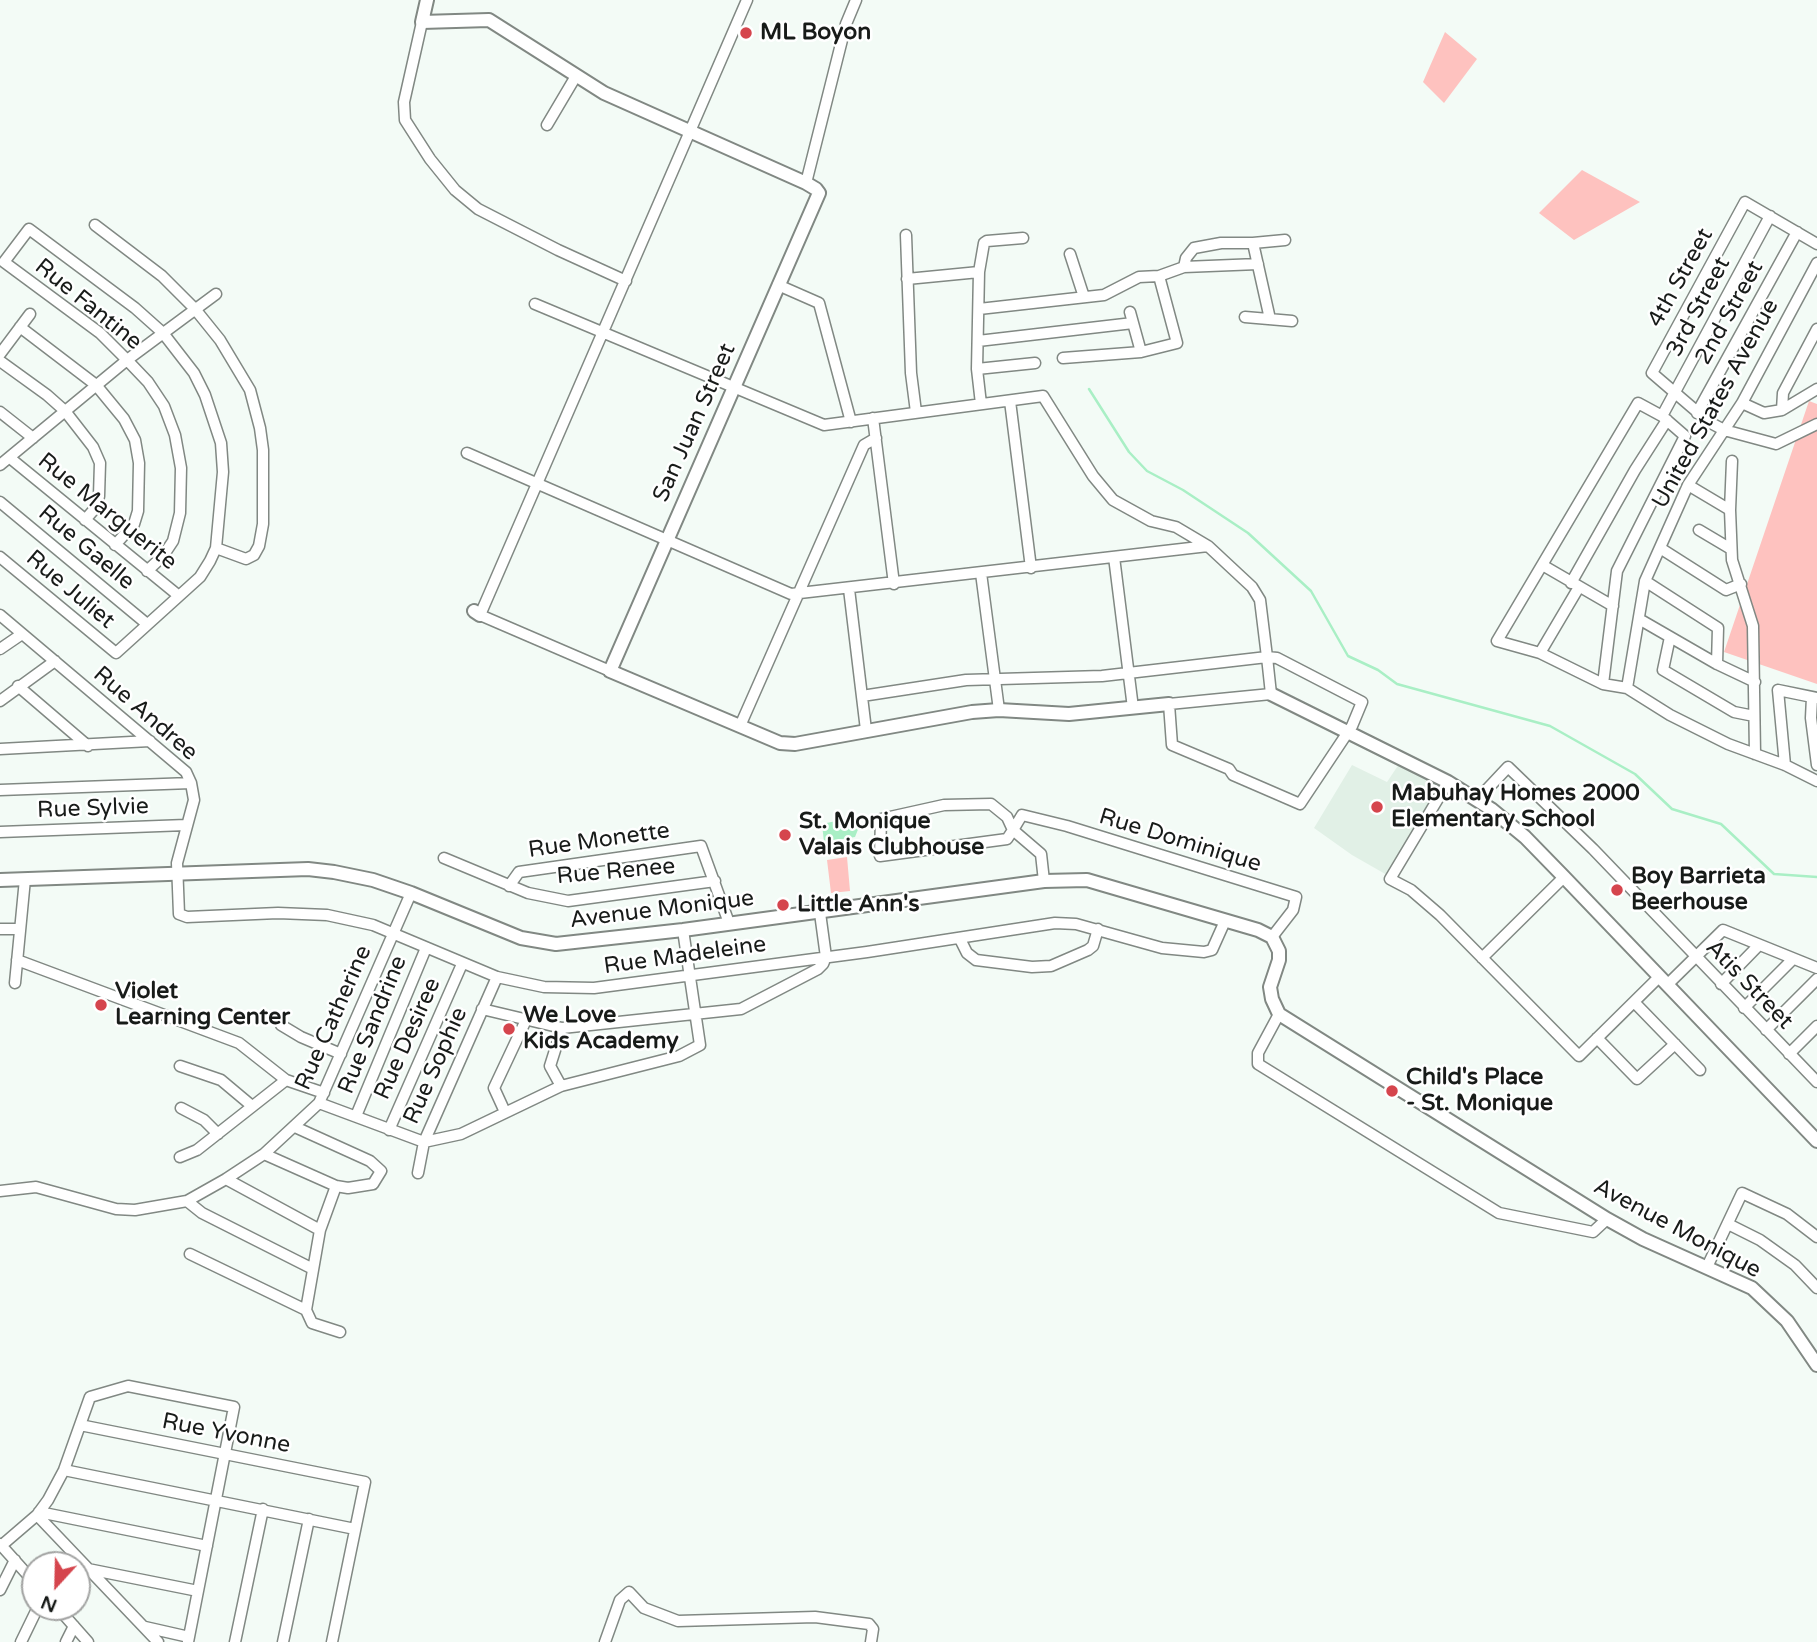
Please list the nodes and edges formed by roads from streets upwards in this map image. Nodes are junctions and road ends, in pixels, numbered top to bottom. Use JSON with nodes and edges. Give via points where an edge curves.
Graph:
{"nodes":[{"id":1,"x":427,"y":0,"type":"edge"},
{"id":2,"x":747,"y":0,"type":"edge"},
{"id":3,"x":856,"y":0,"type":"edge"},
{"id":4,"x":422,"y":22,"type":"junction"},
{"id":5,"x":576,"y":76,"type":"junction"},
{"id":6,"x":547,"y":125,"type":"dead end"},
{"id":7,"x":690,"y":132,"type":"junction"},
{"id":8,"x":806,"y":183,"type":"junction"},
{"id":9,"x":1770,"y":216,"type":"junction"},
{"id":10,"x":94,"y":225,"type":"dead end"},
{"id":11,"x":1797,"y":232,"type":"junction"},
{"id":12,"x":906,"y":235,"type":"dead end"},
{"id":13,"x":1023,"y":239,"type":"dead end"},
{"id":14,"x":1285,"y":240,"type":"dead end"},
{"id":15,"x":1253,"y":243,"type":"junction"},
{"id":16,"x":1817,"y":244,"type":"edge"},
{"id":17,"x":1070,"y":254,"type":"dead end"},
{"id":18,"x":1817,"y":263,"type":"edge"},
{"id":19,"x":1258,"y":264,"type":"junction"},
{"id":20,"x":1184,"y":267,"type":"junction"},
{"id":21,"x":979,"y":272,"type":"junction"},
{"id":22,"x":1159,"y":276,"type":"junction"},
{"id":23,"x":907,"y":279,"type":"junction"},
{"id":24,"x":626,"y":281,"type":"junction"},
{"id":25,"x":778,"y":285,"type":"junction"},
{"id":26,"x":216,"y":294,"type":"dead end"},
{"id":27,"x":1084,"y":297,"type":"junction"},
{"id":28,"x":535,"y":304,"type":"dead end"},
{"id":29,"x":195,"y":309,"type":"junction"},
{"id":30,"x":979,"y":309,"type":"junction"},
{"id":31,"x":30,"y":314,"type":"dead end"},
{"id":32,"x":1245,"y":317,"type":"dead end"},
{"id":33,"x":1270,"y":319,"type":"junction"},
{"id":34,"x":1292,"y":321,"type":"dead end"},
{"id":35,"x":20,"y":327,"type":"junction"},
{"id":36,"x":1817,"y":329,"type":"edge"},
{"id":37,"x":163,"y":333,"type":"junction"},
{"id":38,"x":603,"y":333,"type":"junction"},
{"id":39,"x":978,"y":341,"type":"junction"},
{"id":40,"x":1141,"y":352,"type":"junction"},
{"id":41,"x":0,"y":354,"type":"edge"},
{"id":42,"x":1063,"y":358,"type":"dead end"},
{"id":43,"x":127,"y":360,"type":"junction"},
{"id":44,"x":0,"y":361,"type":"edge"},
{"id":45,"x":1035,"y":363,"type":"dead end"},
{"id":46,"x":977,"y":369,"type":"junction"},
{"id":47,"x":96,"y":385,"type":"junction"},
{"id":48,"x":733,"y":387,"type":"junction"},
{"id":49,"x":1817,"y":389,"type":"edge"},
{"id":50,"x":1674,"y":393,"type":"junction"},
{"id":51,"x":1010,"y":401,"type":"junction"},
{"id":52,"x":1742,"y":403,"type":"junction"},
{"id":53,"x":981,"y":404,"type":"junction"},
{"id":54,"x":1782,"y":410,"type":"junction"},
{"id":55,"x":65,"y":411,"type":"junction"},
{"id":56,"x":0,"y":412,"type":"edge"},
{"id":57,"x":916,"y":412,"type":"junction"},
{"id":58,"x":1698,"y":412,"type":"junction"},
{"id":59,"x":873,"y":418,"type":"junction"},
{"id":60,"x":1665,"y":418,"type":"junction"},
{"id":61,"x":851,"y":422,"type":"junction"},
{"id":62,"x":1817,"y":424,"type":"edge"},
{"id":63,"x":1724,"y":430,"type":"junction"},
{"id":64,"x":33,"y":438,"type":"junction"},
{"id":65,"x":876,"y":438,"type":"junction"},
{"id":66,"x":467,"y":453,"type":"dead end"},
{"id":67,"x":10,"y":457,"type":"junction"},
{"id":68,"x":1732,"y":461,"type":"dead end"},
{"id":69,"x":0,"y":465,"type":"edge"},
{"id":70,"x":537,"y":484,"type":"junction"},
{"id":71,"x":1688,"y":485,"type":"junction"},
{"id":72,"x":0,"y":502,"type":"edge"},
{"id":73,"x":1730,"y":510,"type":"junction"},
{"id":74,"x":85,"y":520,"type":"junction"},
{"id":75,"x":1699,"y":530,"type":"dead end"},
{"id":76,"x":666,"y":541,"type":"junction"},
{"id":77,"x":115,"y":545,"type":"junction"},
{"id":78,"x":1208,"y":546,"type":"junction"},
{"id":79,"x":216,"y":548,"type":"junction"},
{"id":80,"x":1660,"y":548,"type":"junction"},
{"id":81,"x":1731,"y":549,"type":"junction"},
{"id":82,"x":0,"y":557,"type":"edge"},
{"id":83,"x":1114,"y":557,"type":"junction"},
{"id":84,"x":1544,"y":566,"type":"junction"},
{"id":85,"x":1031,"y":568,"type":"junction"},
{"id":86,"x":147,"y":571,"type":"junction"},
{"id":87,"x":981,"y":573,"type":"junction"},
{"id":88,"x":1645,"y":581,"type":"junction"},
{"id":89,"x":894,"y":584,"type":"junction"},
{"id":90,"x":1741,"y":584,"type":"junction"},
{"id":91,"x":1575,"y":585,"type":"junction"},
{"id":92,"x":849,"y":589,"type":"junction"},
{"id":93,"x":797,"y":595,"type":"junction"},
{"id":94,"x":179,"y":596,"type":"junction"},
{"id":95,"x":1613,"y":606,"type":"junction"},
{"id":96,"x":0,"y":615,"type":"edge"},
{"id":97,"x":1639,"y":619,"type":"junction"},
{"id":98,"x":147,"y":624,"type":"junction"},
{"id":99,"x":22,"y":634,"type":"junction"},
{"id":100,"x":1670,"y":637,"type":"junction"},
{"id":101,"x":0,"y":649,"type":"edge"},
{"id":102,"x":1540,"y":653,"type":"junction"},
{"id":103,"x":1267,"y":657,"type":"junction"},
{"id":104,"x":55,"y":661,"type":"junction"},
{"id":105,"x":1717,"y":664,"type":"junction"},
{"id":106,"x":610,"y":671,"type":"junction"},
{"id":107,"x":1129,"y":673,"type":"junction"},
{"id":108,"x":995,"y":679,"type":"junction"},
{"id":109,"x":1755,"y":682,"type":"junction"},
{"id":110,"x":1603,"y":684,"type":"junction"},
{"id":111,"x":18,"y":686,"type":"junction"},
{"id":112,"x":1627,"y":688,"type":"junction"},
{"id":113,"x":1271,"y":694,"type":"junction"},
{"id":114,"x":862,"y":696,"type":"junction"},
{"id":115,"x":1814,"y":698,"type":"edge"},
{"id":116,"x":0,"y":701,"type":"edge"},
{"id":117,"x":1169,"y":704,"type":"junction"},
{"id":118,"x":1133,"y":708,"type":"junction"},
{"id":119,"x":999,"y":710,"type":"junction"},
{"id":120,"x":1754,"y":716,"type":"junction"},
{"id":121,"x":1814,"y":719,"type":"edge"},
{"id":122,"x":740,"y":726,"type":"junction"},
{"id":123,"x":866,"y":730,"type":"junction"},
{"id":124,"x":1348,"y":733,"type":"junction"},
{"id":125,"x":150,"y":741,"type":"junction"},
{"id":126,"x":88,"y":746,"type":"junction"},
{"id":127,"x":1816,"y":748,"type":"edge"},
{"id":128,"x":0,"y":749,"type":"edge"},
{"id":129,"x":1755,"y":754,"type":"junction"},
{"id":130,"x":1785,"y":765,"type":"junction"},
{"id":131,"x":1817,"y":765,"type":"edge"},
{"id":132,"x":1817,"y":781,"type":"edge"},
{"id":133,"x":1448,"y":782,"type":"junction"},
{"id":134,"x":191,"y":783,"type":"junction"},
{"id":135,"x":0,"y":790,"type":"edge"},
{"id":136,"x":1478,"y":800,"type":"junction"},
{"id":137,"x":186,"y":825,"type":"junction"},
{"id":138,"x":1013,"y":830,"type":"junction"},
{"id":139,"x":0,"y":832,"type":"edge"},
{"id":140,"x":444,"y":858,"type":"dead end"},
{"id":141,"x":177,"y":873,"type":"junction"},
{"id":142,"x":1564,"y":877,"type":"junction"},
{"id":143,"x":25,"y":879,"type":"junction"},
{"id":144,"x":0,"y":880,"type":"edge"},
{"id":145,"x":715,"y":881,"type":"junction"},
{"id":146,"x":1044,"y":881,"type":"junction"},
{"id":147,"x":509,"y":886,"type":"junction"},
{"id":148,"x":411,"y":893,"type":"junction"},
{"id":149,"x":820,"y":913,"type":"junction"},
{"id":150,"x":1225,"y":921,"type":"junction"},
{"id":151,"x":729,"y":923,"type":"junction"},
{"id":152,"x":0,"y":929,"type":"edge"},
{"id":153,"x":20,"y":929,"type":"junction"},
{"id":154,"x":1098,"y":929,"type":"junction"},
{"id":155,"x":683,"y":930,"type":"junction"},
{"id":156,"x":393,"y":933,"type":"junction"},
{"id":157,"x":1272,"y":937,"type":"junction"},
{"id":158,"x":960,"y":939,"type":"junction"},
{"id":159,"x":1759,"y":945,"type":"junction"},
{"id":160,"x":426,"y":948,"type":"junction"},
{"id":161,"x":826,"y":957,"type":"junction"},
{"id":162,"x":1695,"y":957,"type":"junction"},
{"id":163,"x":1482,"y":958,"type":"junction"},
{"id":164,"x":1793,"y":959,"type":"junction"},
{"id":165,"x":17,"y":960,"type":"junction"},
{"id":166,"x":463,"y":964,"type":"junction"},
{"id":167,"x":1817,"y":968,"type":"edge"},
{"id":168,"x":690,"y":974,"type":"junction"},
{"id":169,"x":497,"y":978,"type":"junction"},
{"id":170,"x":1817,"y":979,"type":"edge"},
{"id":171,"x":1663,"y":981,"type":"junction"},
{"id":172,"x":15,"y":983,"type":"dead end"},
{"id":173,"x":1721,"y":984,"type":"junction"},
{"id":174,"x":1634,"y":1002,"type":"junction"},
{"id":175,"x":1744,"y":1008,"type":"junction"},
{"id":176,"x":482,"y":1009,"type":"junction"},
{"id":177,"x":1279,"y":1014,"type":"junction"},
{"id":178,"x":696,"y":1015,"type":"junction"},
{"id":179,"x":526,"y":1020,"type":"junction"},
{"id":180,"x":281,"y":1025,"type":"dead end"},
{"id":181,"x":1817,"y":1026,"type":"edge"},
{"id":182,"x":562,"y":1028,"type":"junction"},
{"id":183,"x":1766,"y":1030,"type":"junction"},
{"id":184,"x":1597,"y":1038,"type":"junction"},
{"id":185,"x":1675,"y":1044,"type":"junction"},
{"id":186,"x":341,"y":1054,"type":"junction"},
{"id":187,"x":1789,"y":1054,"type":"junction"},
{"id":188,"x":180,"y":1066,"type":"dead end"},
{"id":189,"x":1700,"y":1070,"type":"dead end"},
{"id":190,"x":1815,"y":1077,"type":"edge"},
{"id":191,"x":286,"y":1080,"type":"junction"},
{"id":192,"x":561,"y":1086,"type":"junction"},
{"id":193,"x":321,"y":1098,"type":"junction"},
{"id":194,"x":252,"y":1106,"type":"junction"},
{"id":195,"x":181,"y":1108,"type":"dead end"},
{"id":196,"x":505,"y":1112,"type":"junction"},
{"id":197,"x":356,"y":1116,"type":"junction"},
{"id":198,"x":295,"y":1127,"type":"junction"},
{"id":199,"x":389,"y":1130,"type":"junction"},
{"id":200,"x":218,"y":1134,"type":"junction"},
{"id":201,"x":1817,"y":1141,"type":"edge"},
{"id":202,"x":424,"y":1142,"type":"junction"},
{"id":203,"x":264,"y":1154,"type":"junction"},
{"id":204,"x":180,"y":1157,"type":"dead end"},
{"id":205,"x":418,"y":1173,"type":"dead end"},
{"id":206,"x":226,"y":1179,"type":"junction"},
{"id":207,"x":336,"y":1186,"type":"junction"},
{"id":208,"x":0,"y":1191,"type":"edge"},
{"id":209,"x":187,"y":1201,"type":"junction"},
{"id":210,"x":1607,"y":1219,"type":"junction"},
{"id":211,"x":1728,"y":1224,"type":"junction"},
{"id":212,"x":320,"y":1230,"type":"junction"},
{"id":213,"x":1817,"y":1237,"type":"edge"},
{"id":214,"x":190,"y":1254,"type":"dead end"},
{"id":215,"x":1707,"y":1267,"type":"junction"},
{"id":216,"x":313,"y":1269,"type":"junction"},
{"id":217,"x":1817,"y":1288,"type":"edge"},
{"id":218,"x":306,"y":1310,"type":"junction"},
{"id":219,"x":340,"y":1332,"type":"dead end"},
{"id":220,"x":1817,"y":1365,"type":"edge"},
{"id":221,"x":80,"y":1425,"type":"junction"},
{"id":222,"x":226,"y":1453,"type":"junction"},
{"id":223,"x":64,"y":1470,"type":"junction"},
{"id":224,"x":216,"y":1501,"type":"junction"},
{"id":225,"x":263,"y":1510,"type":"junction"},
{"id":226,"x":38,"y":1513,"type":"junction"},
{"id":227,"x":309,"y":1519,"type":"junction"},
{"id":228,"x":355,"y":1529,"type":"junction"},
{"id":229,"x":1,"y":1545,"type":"edge"},
{"id":230,"x":207,"y":1546,"type":"junction"},
{"id":231,"x":72,"y":1551,"type":"edge"},
{"id":232,"x":15,"y":1560,"type":"junction"},
{"id":233,"x":21,"y":1567,"type":"edge"},
{"id":234,"x":91,"y":1570,"type":"edge"},
{"id":235,"x":91,"y":1572,"type":"edge"},
{"id":236,"x":0,"y":1590,"type":"edge"},
{"id":237,"x":198,"y":1591,"type":"junction"},
{"id":238,"x":31,"y":1621,"type":"edge"},
{"id":239,"x":70,"y":1621,"type":"edge"},
{"id":240,"x":74,"y":1626,"type":"junction"},
{"id":241,"x":144,"y":1627,"type":"junction"},
{"id":242,"x":189,"y":1639,"type":"edge"},
{"id":243,"x":20,"y":1642,"type":"edge"},
{"id":244,"x":66,"y":1642,"type":"edge"},
{"id":245,"x":88,"y":1642,"type":"edge"},
{"id":246,"x":158,"y":1642,"type":"edge"},
{"id":247,"x":235,"y":1642,"type":"edge"},
{"id":248,"x":283,"y":1642,"type":"edge"},
{"id":249,"x":332,"y":1642,"type":"edge"},
{"id":250,"x":605,"y":1642,"type":"edge"},
{"id":251,"x":872,"y":1642,"type":"edge"}],
"edges":[{"from":1,"to":4,"type":"street"},
{"from":2,"to":7,"type":"street"},
{"from":3,"to":8,"type":"street"},
{"from":4,"to":5,"type":"street","via":[[489,20]]},
{"from":4,"to":24,"type":"street","via":[[404,102],[405,120],[438,169],[478,209]]},
{"from":5,"to":6,"type":"street"},
{"from":5,"to":7,"type":"street"},
{"from":7,"to":8,"type":"street"},
{"from":7,"to":24,"type":"street"},
{"from":8,"to":25,"type":"street","name":"San Juan Street","via":[[819,193]]},
{"from":9,"to":11,"type":"street"},
{"from":9,"to":50,"type":"street","name":"3rd Street"},
{"from":9,"to":50,"type":"street","name":"4th Street","via":[[1745,202],[1652,373]]},
{"from":10,"to":29,"type":"street","via":[[162,276]]},
{"from":11,"to":16,"type":"street"},
{"from":11,"to":58,"type":"street","name":"2nd Street"},
{"from":12,"to":23,"type":"street"},
{"from":13,"to":21,"type":"street","via":[[984,243]]},
{"from":14,"to":15,"type":"street"},
{"from":15,"to":19,"type":"street"},
{"from":15,"to":20,"type":"street","via":[[1194,247]]},
{"from":17,"to":27,"type":"street"},
{"from":18,"to":52,"type":"street","name":"United States Avenue"},
{"from":19,"to":20,"type":"street"},
{"from":19,"to":33,"type":"street"},
{"from":20,"to":22,"type":"street"},
{"from":21,"to":23,"type":"street"},
{"from":21,"to":30,"type":"street"},
{"from":22,"to":27,"type":"street","via":[[1139,277],[1104,295]]},
{"from":22,"to":40,"type":"street","via":[[1177,343]]},
{"from":23,"to":57,"type":"street"},
{"from":24,"to":38,"type":"street"},
{"from":25,"to":48,"type":"street","name":"San Juan Street"},
{"from":25,"to":61,"type":"street","via":[[819,303]]},
{"from":26,"to":29,"type":"street"},
{"from":27,"to":30,"type":"street"},
{"from":28,"to":38,"type":"street"},
{"from":29,"to":37,"type":"street"},
{"from":29,"to":79,"type":"street","via":[[250,390],[263,450],[259,546],[246,559]]},
{"from":30,"to":39,"type":"street"},
{"from":31,"to":35,"type":"street"},
{"from":32,"to":33,"type":"street"},
{"from":33,"to":34,"type":"street"},
{"from":35,"to":41,"type":"street"},
{"from":35,"to":47,"type":"street"},
{"from":36,"to":54,"type":"street","via":[[1783,393]]},
{"from":37,"to":43,"type":"street"},
{"from":37,"to":43,"type":"street","name":"Rue Fantine","via":[[29,229],[4,262],[100,333]]},
{"from":37,"to":79,"type":"street","via":[[194,373],[221,443]]},
{"from":38,"to":48,"type":"street"},
{"from":38,"to":70,"type":"street"},
{"from":39,"to":40,"type":"street","via":[[1131,318]]},
{"from":39,"to":46,"type":"street"},
{"from":40,"to":42,"type":"street"},
{"from":43,"to":47,"type":"street"},
{"from":43,"to":86,"type":"street","name":"Rue Fantine","via":[[164,407],[181,468],[180,513],[173,541]]},
{"from":44,"to":55,"type":"street"},
{"from":45,"to":46,"type":"street"},
{"from":46,"to":53,"type":"street"},
{"from":47,"to":55,"type":"street"},
{"from":47,"to":77,"type":"street","via":[[124,419],[135,440],[139,463],[138,511],[134,524]]},
{"from":48,"to":61,"type":"street","via":[[824,425]]},
{"from":48,"to":76,"type":"street","name":"San Juan Street"},
{"from":49,"to":54,"type":"street"},
{"from":50,"to":58,"type":"street"},
{"from":50,"to":60,"type":"street","name":"3rd Street"},
{"from":51,"to":53,"type":"street"},
{"from":51,"to":78,"type":"street","via":[[1043,396],[1113,500]]},
{"from":51,"to":85,"type":"street"},
{"from":52,"to":54,"type":"street","via":[[1764,413]]},
{"from":52,"to":63,"type":"street","name":"United States Avenue"},
{"from":53,"to":57,"type":"street"},
{"from":55,"to":64,"type":"street"},
{"from":55,"to":74,"type":"street","via":[[100,463],[97,506]]},
{"from":56,"to":64,"type":"street"},
{"from":57,"to":59,"type":"street"},
{"from":58,"to":63,"type":"street"},
{"from":59,"to":61,"type":"street"},
{"from":59,"to":65,"type":"street"},
{"from":60,"to":84,"type":"street","via":[[1638,403]]},
{"from":60,"to":91,"type":"street"},
{"from":60,"to":95,"type":"street","via":[[1685,436],[1617,571]]},
{"from":62,"to":63,"type":"street","via":[[1776,444]]},
{"from":63,"to":71,"type":"street","name":"United States Avenue"},
{"from":64,"to":67,"type":"street"},
{"from":65,"to":89,"type":"street"},
{"from":65,"to":93,"type":"street","via":[[864,445]]},
{"from":66,"to":70,"type":"street"},
{"from":67,"to":69,"type":"street"},
{"from":67,"to":74,"type":"street","name":"Rue Marguerite"},
{"from":68,"to":73,"type":"street"},
{"from":70,"to":76,"type":"street"},
{"from":70,"to":106,"type":"street","via":[[477,613]]},
{"from":71,"to":73,"type":"street"},
{"from":71,"to":80,"type":"street","name":"United States Avenue"},
{"from":72,"to":98,"type":"street","name":"Rue Gaelle"},
{"from":73,"to":81,"type":"street"},
{"from":74,"to":77,"type":"street","name":"Rue Marguerite"},
{"from":75,"to":81,"type":"street"},
{"from":76,"to":93,"type":"street"},
{"from":76,"to":106,"type":"street","name":"San Juan Street"},
{"from":77,"to":86,"type":"street","name":"Rue Marguerite"},
{"from":78,"to":83,"type":"street"},
{"from":78,"to":103,"type":"street","via":[[1260,600]]},
{"from":79,"to":94,"type":"street","via":[[200,577]]},
{"from":80,"to":88,"type":"street","name":"United States Avenue"},
{"from":80,"to":90,"type":"street","via":[[1726,590]]},
{"from":81,"to":90,"type":"street"},
{"from":82,"to":98,"type":"street","name":"Rue Juliet","via":[[116,653]]},
{"from":83,"to":85,"type":"street"},
{"from":83,"to":107,"type":"street"},
{"from":84,"to":91,"type":"street"},
{"from":84,"to":102,"type":"street","via":[[1497,641]]},
{"from":85,"to":87,"type":"street"},
{"from":86,"to":94,"type":"street","name":"Rue Marguerite"},
{"from":87,"to":89,"type":"street"},
{"from":87,"to":108,"type":"street"},
{"from":88,"to":97,"type":"street","name":"United States Avenue"},
{"from":88,"to":105,"type":"street","via":[[1718,628]]},
{"from":89,"to":92,"type":"street"},
{"from":90,"to":109,"type":"street","via":[[1753,626]]},
{"from":91,"to":95,"type":"street"},
{"from":91,"to":102,"type":"street"},
{"from":92,"to":93,"type":"street"},
{"from":92,"to":114,"type":"street"},
{"from":93,"to":122,"type":"street"},
{"from":94,"to":98,"type":"street"},
{"from":95,"to":110,"type":"street"},
{"from":96,"to":99,"type":"street","name":"Rue Andree"},
{"from":97,"to":100,"type":"street"},
{"from":97,"to":112,"type":"street","name":"United States Avenue"},
{"from":99,"to":101,"type":"street"},
{"from":99,"to":104,"type":"street","name":"Rue Andree"},
{"from":100,"to":105,"type":"street"},
{"from":100,"to":120,"type":"street","via":[[1663,670],[1734,712]]},
{"from":102,"to":110,"type":"street"},
{"from":103,"to":107,"type":"street"},
{"from":103,"to":113,"type":"street"},
{"from":103,"to":124,"type":"street","via":[[1362,702]]},
{"from":104,"to":111,"type":"street"},
{"from":104,"to":125,"type":"street","name":"Rue Andree"},
{"from":105,"to":109,"type":"street"},
{"from":106,"to":122,"type":"street"},
{"from":107,"to":108,"type":"street"},
{"from":107,"to":118,"type":"street"},
{"from":108,"to":114,"type":"street"},
{"from":108,"to":119,"type":"street"},
{"from":109,"to":120,"type":"street"},
{"from":110,"to":112,"type":"street"},
{"from":111,"to":116,"type":"street"},
{"from":111,"to":126,"type":"street"},
{"from":112,"to":129,"type":"street","via":[[1682,721]]},
{"from":113,"to":117,"type":"street"},
{"from":113,"to":124,"type":"street"},
{"from":114,"to":123,"type":"street"},
{"from":115,"to":121,"type":"street"},
{"from":115,"to":130,"type":"street","via":[[1778,690]]},
{"from":117,"to":118,"type":"street"},
{"from":117,"to":124,"type":"street","via":[[1172,745],[1300,804]]},
{"from":118,"to":119,"type":"street","via":[[1069,714]]},
{"from":119,"to":123,"type":"street"},
{"from":120,"to":129,"type":"street"},
{"from":121,"to":127,"type":"street"},
{"from":122,"to":123,"type":"street","via":[[780,743],[795,744]]},
{"from":124,"to":133,"type":"street"},
{"from":125,"to":126,"type":"street"},
{"from":125,"to":134,"type":"street","name":"Rue Andree","via":[[186,772]]},
{"from":126,"to":128,"type":"street"},
{"from":127,"to":131,"type":"street"},
{"from":129,"to":130,"type":"street"},
{"from":130,"to":132,"type":"street"},
{"from":133,"to":136,"type":"street"},
{"from":133,"to":163,"type":"street","via":[[1390,879],[1415,893]]},
{"from":134,"to":135,"type":"street"},
{"from":134,"to":137,"type":"street","name":"Rue Andree","via":[[194,800]]},
{"from":136,"to":142,"type":"street"},
{"from":136,"to":162,"type":"street","name":"Atis Street","via":[[1508,767]]},
{"from":137,"to":139,"type":"street","name":"Rue Sylvie"},
{"from":137,"to":141,"type":"street","name":"Rue Andree"},
{"from":138,"to":138,"type":"street","via":[[1007,839],[880,856],[881,819],[944,805],[990,804],[1007,817]]},
{"from":138,"to":146,"type":"street","via":[[1041,854]]},
{"from":138,"to":157,"type":"street","name":"Rue Dominique","via":[[1022,816],[1045,821],[1296,897],[1293,910]]},
{"from":140,"to":147,"type":"street","name":"Rue Renee"},
{"from":141,"to":143,"type":"street","name":"Avenue Monique"},
{"from":141,"to":148,"type":"street","name":"Avenue Monique","via":[[308,869],[373,880]]},
{"from":141,"to":156,"type":"street","name":"Rue Madeleine","via":[[179,914],[187,917],[310,913],[351,919]]},
{"from":142,"to":163,"type":"street"},
{"from":142,"to":171,"type":"street"},
{"from":143,"to":144,"type":"street","name":"Avenue Monique"},
{"from":143,"to":153,"type":"street"},
{"from":145,"to":147,"type":"street","name":"Rue Renee","via":[[568,901]]},
{"from":145,"to":147,"type":"street","name":"Rue Monette","via":[[701,846],[519,872]]},
{"from":145,"to":151,"type":"street"},
{"from":146,"to":149,"type":"street","name":"Avenue Monique"},
{"from":146,"to":150,"type":"street","name":"Avenue Monique","via":[[1087,880]]},
{"from":148,"to":155,"type":"street","name":"Avenue Monique","via":[[508,934],[556,944]]},
{"from":148,"to":156,"type":"street","name":"Rue Catherine"},
{"from":149,"to":151,"type":"street","name":"Avenue Monique"},
{"from":149,"to":161,"type":"street"},
{"from":150,"to":154,"type":"street","name":"Rue Madeleine","via":[[1212,950],[1204,953],[1161,948]]},
{"from":150,"to":157,"type":"street","name":"Avenue Monique"},
{"from":151,"to":155,"type":"street","name":"Avenue Monique"},
{"from":152,"to":153,"type":"street"},
{"from":153,"to":165,"type":"street"},
{"from":154,"to":158,"type":"street","name":"Rue Madeleine","via":[[1055,923]]},
{"from":154,"to":158,"type":"street","via":[[1088,950],[1051,966],[976,960]]},
{"from":155,"to":168,"type":"street"},
{"from":156,"to":160,"type":"street","name":"Rue Madeleine"},
{"from":156,"to":186,"type":"street","name":"Rue Catherine"},
{"from":157,"to":177,"type":"street","via":[[1279,960],[1270,987]]},
{"from":158,"to":161,"type":"street","name":"Rue Madeleine"},
{"from":159,"to":162,"type":"street","via":[[1723,930]]},
{"from":159,"to":164,"type":"street"},
{"from":159,"to":173,"type":"street"},
{"from":160,"to":166,"type":"street","name":"Rue Madeleine"},
{"from":160,"to":197,"type":"street","name":"Rue Sandrine"},
{"from":161,"to":168,"type":"street","name":"Rue Madeleine"},
{"from":161,"to":178,"type":"street","via":[[818,969],[741,1009]]},
{"from":162,"to":171,"type":"street"},
{"from":162,"to":173,"type":"street","name":"Atis Street"},
{"from":163,"to":184,"type":"street","via":[[1579,1056]]},
{"from":164,"to":167,"type":"street"},
{"from":164,"to":175,"type":"street"},
{"from":165,"to":172,"type":"street"},
{"from":165,"to":191,"type":"street","via":[[239,1043]]},
{"from":166,"to":169,"type":"street","name":"Rue Madeleine"},
{"from":166,"to":199,"type":"street","name":"Rue Desiree"},
{"from":168,"to":169,"type":"street","name":"Rue Madeleine","via":[[594,988],[544,987]]},
{"from":168,"to":178,"type":"street"},
{"from":169,"to":176,"type":"street","name":"Rue Sophie"},
{"from":170,"to":183,"type":"street"},
{"from":171,"to":174,"type":"street"},
{"from":171,"to":201,"type":"street"},
{"from":173,"to":175,"type":"street","name":"Atis Street"},
{"from":174,"to":184,"type":"street"},
{"from":174,"to":185,"type":"street"},
{"from":175,"to":183,"type":"street","name":"Atis Street"},
{"from":176,"to":179,"type":"street"},
{"from":176,"to":202,"type":"street","name":"Rue Sophie"},
{"from":177,"to":210,"type":"street","name":"Avenue Monique"},
{"from":177,"to":210,"type":"street","via":[[1258,1053],[1258,1064],[1499,1213],[1592,1232]]},
{"from":178,"to":182,"type":"street"},
{"from":178,"to":192,"type":"street","via":[[701,1045],[679,1056]]},
{"from":179,"to":182,"type":"street"},
{"from":179,"to":196,"type":"street","via":[[494,1088]]},
{"from":180,"to":186,"type":"street"},
{"from":181,"to":187,"type":"street"},
{"from":182,"to":192,"type":"street","via":[[550,1066]]},
{"from":183,"to":187,"type":"street","name":"Atis Street"},
{"from":184,"to":185,"type":"street","via":[[1637,1079]]},
{"from":185,"to":189,"type":"street"},
{"from":186,"to":193,"type":"street","name":"Rue Catherine"},
{"from":187,"to":190,"type":"street","name":"Atis Street"},
{"from":188,"to":194,"type":"street","via":[[221,1080]]},
{"from":191,"to":193,"type":"street"},
{"from":191,"to":194,"type":"street"},
{"from":192,"to":196,"type":"street"},
{"from":193,"to":197,"type":"street"},
{"from":193,"to":198,"type":"street","name":"Rue Catherine"},
{"from":194,"to":200,"type":"street"},
{"from":195,"to":200,"type":"street"},
{"from":196,"to":202,"type":"street","via":[[461,1134]]},
{"from":197,"to":199,"type":"street"},
{"from":198,"to":203,"type":"street","name":"Rue Catherine"},
{"from":198,"to":207,"type":"street","via":[[370,1161],[382,1171],[373,1184]]},
{"from":199,"to":202,"type":"street"},
{"from":200,"to":204,"type":"street"},
{"from":202,"to":205,"type":"street","name":"Rue Sophie"},
{"from":203,"to":206,"type":"street","name":"Rue Catherine"},
{"from":203,"to":207,"type":"street"},
{"from":206,"to":209,"type":"street","name":"Rue Catherine"},
{"from":206,"to":212,"type":"street"},
{"from":207,"to":212,"type":"street"},
{"from":208,"to":209,"type":"street","name":"Rue Catherine","via":[[36,1186],[116,1209]]},
{"from":209,"to":216,"type":"street"},
{"from":210,"to":215,"type":"street","name":"Avenue Monique"},
{"from":211,"to":213,"type":"street","via":[[1742,1193],[1787,1214]]},
{"from":211,"to":215,"type":"street"},
{"from":211,"to":217,"type":"street","via":[[1795,1265]]},
{"from":212,"to":216,"type":"street"},
{"from":214,"to":218,"type":"street"},
{"from":215,"to":220,"type":"street","name":"Avenue Monique","via":[[1752,1288],[1778,1312]]},
{"from":216,"to":218,"type":"street"},
{"from":218,"to":219,"type":"street","via":[[312,1323]]},
{"from":221,"to":222,"type":"street","name":"Rue Yvonne"},
{"from":221,"to":222,"type":"street","via":[[90,1397],[128,1386],[234,1408]]},
{"from":221,"to":223,"type":"street"},
{"from":222,"to":224,"type":"street"},
{"from":222,"to":228,"type":"street","name":"Rue Yvonne","via":[[365,1482]]},
{"from":223,"to":224,"type":"street"},
{"from":223,"to":226,"type":"street"},
{"from":224,"to":225,"type":"street"},
{"from":224,"to":230,"type":"street"},
{"from":225,"to":227,"type":"street"},
{"from":225,"to":247,"type":"street"},
{"from":226,"to":229,"type":"street"},
{"from":226,"to":230,"type":"street"},
{"from":226,"to":231,"type":"street"},
{"from":227,"to":228,"type":"street"},
{"from":227,"to":248,"type":"street"},
{"from":228,"to":249,"type":"street"},
{"from":229,"to":232,"type":"street"},
{"from":230,"to":237,"type":"street"},
{"from":232,"to":233,"type":"street"},
{"from":232,"to":236,"type":"street"},
{"from":234,"to":237,"type":"street"},
{"from":235,"to":241,"type":"street"},
{"from":237,"to":242,"type":"street"},
{"from":238,"to":243,"type":"street"},
{"from":239,"to":240,"type":"street"},
{"from":240,"to":244,"type":"street"},
{"from":240,"to":245,"type":"street"},
{"from":241,"to":242,"type":"street"},
{"from":241,"to":246,"type":"street"},
{"from":250,"to":251,"type":"street","via":[[620,1600],[629,1592],[644,1608],[678,1621],[815,1617],[869,1624]]}]}
